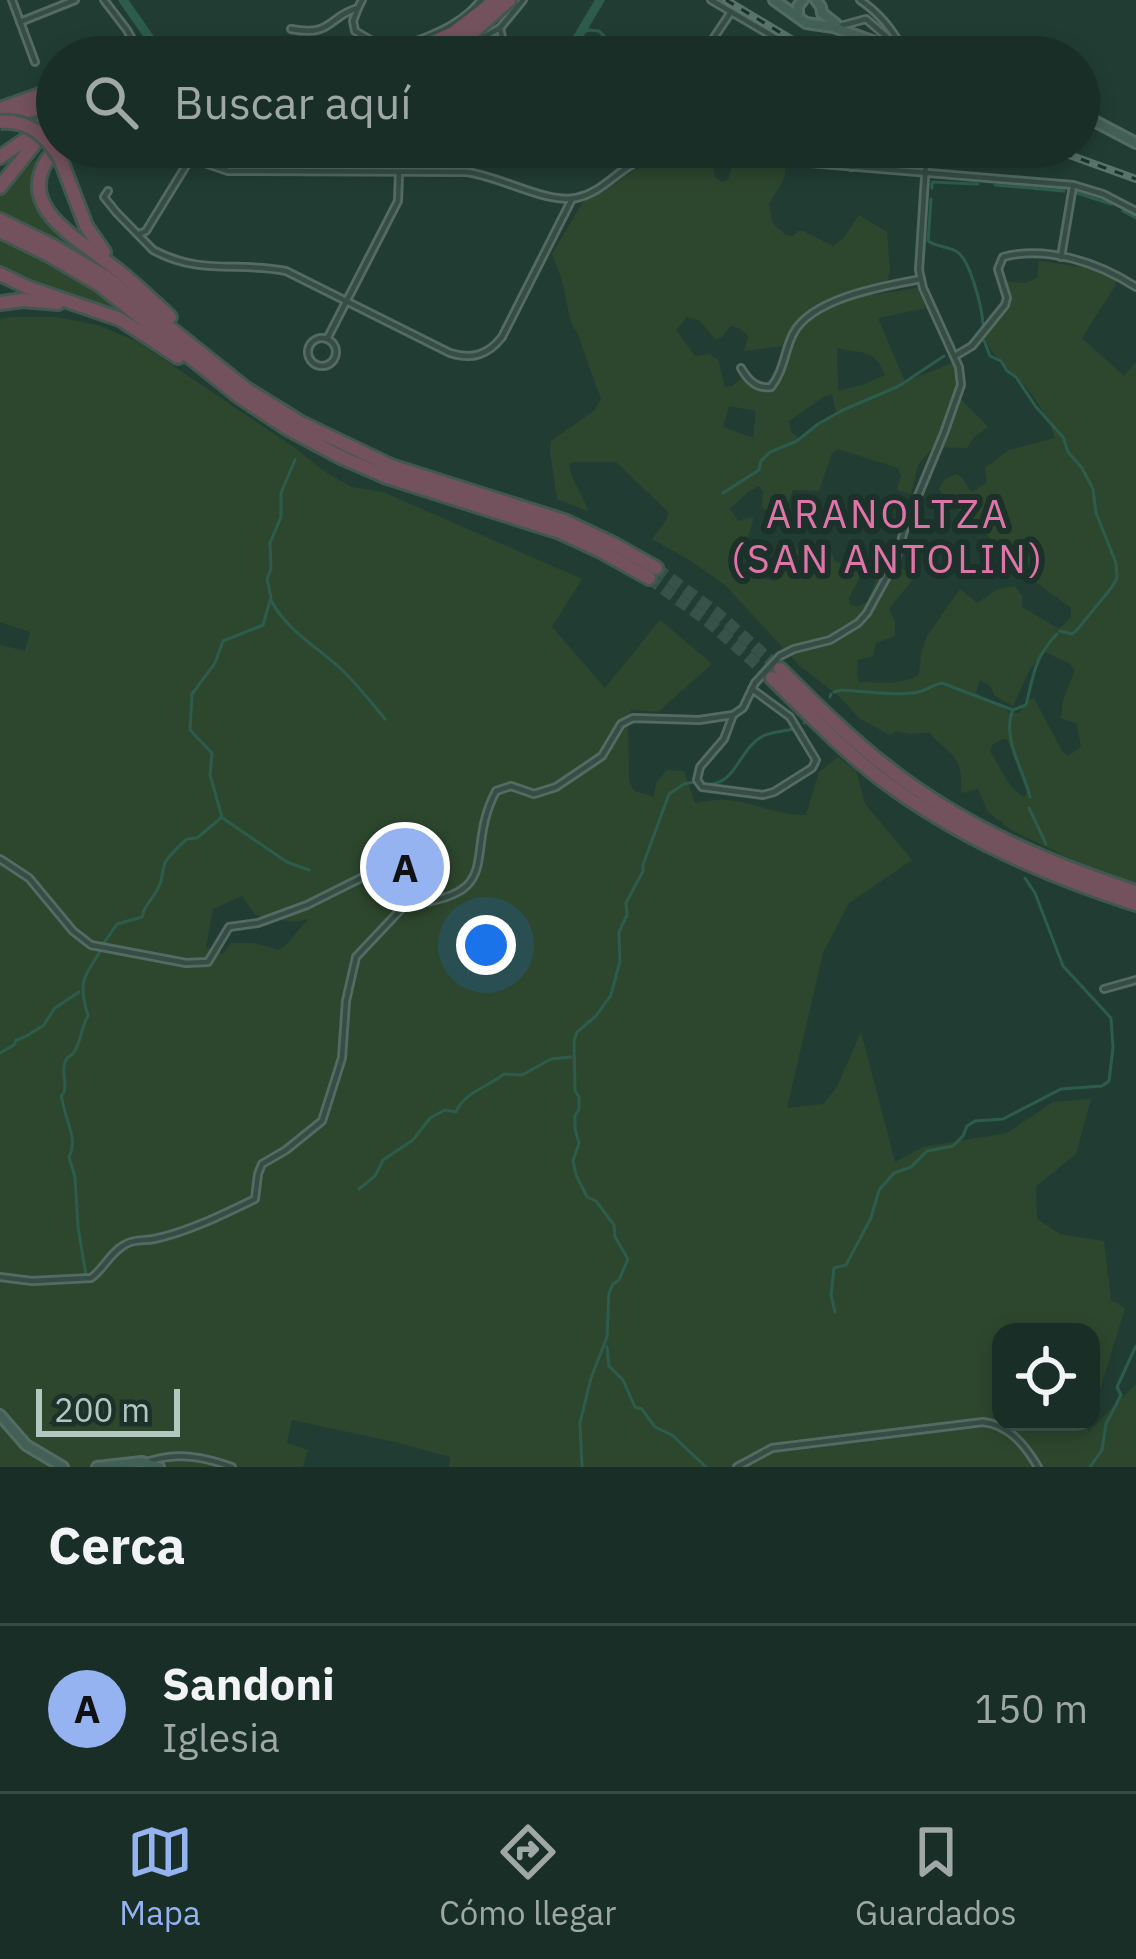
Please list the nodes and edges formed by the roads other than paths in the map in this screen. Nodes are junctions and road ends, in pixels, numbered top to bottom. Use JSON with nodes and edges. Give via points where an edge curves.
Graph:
{"nodes":[{"id":1,"x":12,"y":0,"type":"edge"},
{"id":2,"x":75,"y":0,"type":"edge"},
{"id":3,"x":104,"y":0,"type":"edge"},
{"id":4,"x":362,"y":0,"type":"edge"},
{"id":5,"x":481,"y":0,"type":"edge"},
{"id":6,"x":496,"y":0,"type":"edge"},
{"id":7,"x":509,"y":0,"type":"edge"},
{"id":8,"x":523,"y":0,"type":"edge"},
{"id":9,"x":711,"y":0,"type":"edge"},
{"id":10,"x":778,"y":0,"type":"edge"},
{"id":11,"x":794,"y":0,"type":"edge"},
{"id":12,"x":803,"y":0,"type":"edge"},
{"id":13,"x":816,"y":0,"type":"edge"},
{"id":14,"x":860,"y":0,"type":"edge"},
{"id":15,"x":358,"y":8,"type":"junction"},
{"id":16,"x":823,"y":8,"type":"edge"},
{"id":17,"x":731,"y":12,"type":"junction"},
{"id":18,"x":799,"y":18,"type":"junction"},
{"id":19,"x":20,"y":22,"type":"junction"},
{"id":20,"x":812,"y":24,"type":"junction"},
{"id":21,"x":840,"y":26,"type":"junction"},
{"id":22,"x":500,"y":28,"type":"junction"},
{"id":23,"x":291,"y":29,"type":"dead end"},
{"id":24,"x":131,"y":36,"type":"edge"},
{"id":25,"x":362,"y":36,"type":"edge"},
{"id":26,"x":424,"y":36,"type":"edge"},
{"id":27,"x":447,"y":36,"type":"edge"},
{"id":28,"x":465,"y":36,"type":"edge"},
{"id":29,"x":485,"y":36,"type":"edge"},
{"id":30,"x":502,"y":36,"type":"edge"},
{"id":31,"x":715,"y":36,"type":"edge"},
{"id":32,"x":772,"y":36,"type":"edge"},
{"id":33,"x":857,"y":36,"type":"edge"},
{"id":34,"x":863,"y":36,"type":"edge"},
{"id":35,"x":886,"y":36,"type":"edge"},
{"id":36,"x":891,"y":36,"type":"edge"},
{"id":37,"x":35,"y":62,"type":"dead end"},
{"id":38,"x":36,"y":96,"type":"edge"},
{"id":39,"x":0,"y":109,"type":"edge"},
{"id":40,"x":36,"y":109,"type":"edge"},
{"id":41,"x":15,"y":115,"type":"dead end"},
{"id":42,"x":0,"y":122,"type":"edge"},
{"id":43,"x":1100,"y":123,"type":"edge"},
{"id":44,"x":36,"y":130,"type":"edge"},
{"id":45,"x":36,"y":133,"type":"edge"},
{"id":46,"x":36,"y":140,"type":"edge"},
{"id":47,"x":1136,"y":143,"type":"edge"},
{"id":48,"x":0,"y":154,"type":"edge"},
{"id":49,"x":43,"y":168,"type":"edge"},
{"id":50,"x":61,"y":168,"type":"edge"},
{"id":51,"x":184,"y":168,"type":"edge"},
{"id":52,"x":220,"y":168,"type":"edge"},
{"id":53,"x":629,"y":168,"type":"edge"},
{"id":54,"x":873,"y":168,"type":"edge"},
{"id":55,"x":927,"y":168,"type":"edge"},
{"id":56,"x":399,"y":172,"type":"junction"},
{"id":57,"x":927,"y":173,"type":"junction"},
{"id":58,"x":1073,"y":185,"type":"junction"},
{"id":59,"x":0,"y":187,"type":"edge"},
{"id":60,"x":108,"y":191,"type":"dead end"},
{"id":61,"x":554,"y":197,"type":"junction"},
{"id":62,"x":572,"y":199,"type":"junction"},
{"id":63,"x":1136,"y":211,"type":"edge"},
{"id":64,"x":562,"y":215,"type":"junction"},
{"id":65,"x":2,"y":226,"type":"edge"},
{"id":66,"x":144,"y":230,"type":"junction"},
{"id":67,"x":1061,"y":257,"type":"junction"},
{"id":68,"x":0,"y":274,"type":"edge"},
{"id":69,"x":124,"y":275,"type":"junction"},
{"id":70,"x":921,"y":279,"type":"junction"},
{"id":71,"x":1136,"y":287,"type":"edge"},
{"id":72,"x":348,"y":301,"type":"junction"},
{"id":73,"x":0,"y":303,"type":"edge"},
{"id":74,"x":107,"y":314,"type":"junction"},
{"id":75,"x":327,"y":339,"type":"junction"},
{"id":76,"x":955,"y":356,"type":"junction"},
{"id":77,"x":741,"y":368,"type":"dead end"},
{"id":78,"x":301,"y":423,"type":"junction"},
{"id":79,"x":341,"y":458,"type":"junction"},
{"id":80,"x":752,"y":689,"type":"junction"},
{"id":81,"x":733,"y":715,"type":"junction"},
{"id":82,"x":0,"y":860,"type":"edge"},
{"id":83,"x":1136,"y":892,"type":"edge"},
{"id":84,"x":1136,"y":904,"type":"edge"},
{"id":85,"x":405,"y":905,"type":"junction"},
{"id":86,"x":1136,"y":980,"type":"edge"},
{"id":87,"x":1104,"y":989,"type":"dead end"},
{"id":88,"x":0,"y":1277,"type":"edge"},
{"id":89,"x":0,"y":1415,"type":"edge"},
{"id":90,"x":148,"y":1463,"type":"junction"},
{"id":91,"x":63,"y":1467,"type":"edge"},
{"id":92,"x":98,"y":1467,"type":"edge"},
{"id":93,"x":159,"y":1467,"type":"edge"},
{"id":94,"x":232,"y":1467,"type":"edge"},
{"id":95,"x":737,"y":1467,"type":"edge"},
{"id":96,"x":1038,"y":1467,"type":"edge"}],
"edges":[{"from":1,"to":19,"type":"street"},
{"from":2,"to":19,"type":"street"},
{"from":3,"to":24,"type":"street"},
{"from":4,"to":15,"type":"street"},
{"from":5,"to":26,"type":"street"},
{"from":6,"to":27,"type":"highway"},
{"from":7,"to":28,"type":"highway"},
{"from":8,"to":22,"type":"street"},
{"from":9,"to":17,"type":"street"},
{"from":10,"to":11,"type":"street"},
{"from":10,"to":18,"type":"street"},
{"from":12,"to":18,"type":"street"},
{"from":13,"to":16,"type":"street"},
{"from":14,"to":36,"type":"street"},
{"from":15,"to":23,"type":"street","via":[[317,31]]},
{"from":15,"to":25,"type":"street","via":[[353,21]]},
{"from":16,"to":20,"type":"street"},
{"from":16,"to":21,"type":"street"},
{"from":17,"to":31,"type":"street"},
{"from":17,"to":32,"type":"street"},
{"from":18,"to":20,"type":"street"},
{"from":19,"to":37,"type":"street"},
{"from":20,"to":33,"type":"street"},
{"from":21,"to":34,"type":"street"},
{"from":21,"to":35,"type":"street","via":[[866,20]]},
{"from":22,"to":29,"type":"street"},
{"from":22,"to":30,"type":"street"},
{"from":38,"to":39,"type":"highway"},
{"from":40,"to":41,"type":"highway"},
{"from":42,"to":44,"type":"highway","bridge":true},
{"from":43,"to":47,"type":"street"},
{"from":45,"to":48,"type":"highway"},
{"from":46,"to":59,"type":"highway"},
{"from":49,"to":69,"type":"highway","via":[[45,208]]},
{"from":50,"to":69,"type":"highway","via":[[86,226]]},
{"from":51,"to":66,"type":"street"},
{"from":52,"to":56,"type":"street"},
{"from":53,"to":62,"type":"street"},
{"from":54,"to":57,"type":"street"},
{"from":55,"to":57,"type":"street"},
{"from":56,"to":61,"type":"street","via":[[482,174]]},
{"from":56,"to":72,"type":"street","via":[[398,201]]},
{"from":57,"to":58,"type":"street"},
{"from":57,"to":70,"type":"street"},
{"from":58,"to":63,"type":"street"},
{"from":58,"to":67,"type":"street"},
{"from":60,"to":66,"type":"street","via":[[130,228]]},
{"from":61,"to":62,"type":"street"},
{"from":61,"to":64,"type":"street"},
{"from":62,"to":64,"type":"street"},
{"from":64,"to":72,"type":"street","via":[[502,337],[481,355],[450,353]]},
{"from":65,"to":78,"type":"highway","via":[[106,277]]},
{"from":65,"to":79,"type":"highway","via":[[100,285],[258,410]]},
{"from":66,"to":72,"type":"street","via":[[161,255],[286,271]]},
{"from":67,"to":71,"type":"street"},
{"from":67,"to":76,"type":"street","via":[[1009,254],[999,263],[1005,305]]},
{"from":68,"to":74,"type":"highway"},
{"from":69,"to":78,"type":"highway"},
{"from":70,"to":76,"type":"street"},
{"from":70,"to":77,"type":"street","via":[[866,290],[806,318],[770,387]]},
{"from":72,"to":75,"type":"street"},
{"from":73,"to":74,"type":"highway","via":[[44,301]]},
{"from":74,"to":79,"type":"highway","via":[[262,419]]},
{"from":75,"to":75,"type":"street","via":[[310,344],[316,364],[334,358]]},
{"from":76,"to":80,"type":"street","via":[[959,394],[868,614],[830,640],[788,651]]},
{"from":78,"to":79,"type":"highway","via":[[391,466],[573,525],[653,573],[549,528]]},
{"from":80,"to":81,"type":"street"},
{"from":80,"to":81,"type":"street","via":[[790,716],[816,760],[812,768],[763,795],[697,782]]},
{"from":81,"to":85,"type":"street","via":[[633,718],[620,724],[602,756],[556,787],[534,794],[500,788],[469,884],[440,902]]},
{"from":82,"to":85,"type":"street","via":[[29,878],[92,945],[186,963],[208,962],[229,927],[307,905],[375,871],[399,879]]},
{"from":83,"to":84,"type":"highway","via":[[1041,858],[945,808],[776,674],[863,764],[939,818],[1036,869]]},
{"from":85,"to":88,"type":"street","via":[[356,957],[342,1058],[322,1121],[262,1164],[255,1199],[128,1243],[91,1278]]},
{"from":86,"to":87,"type":"street"},
{"from":89,"to":91,"type":"street","via":[[26,1445]]},
{"from":90,"to":92,"type":"street"},
{"from":90,"to":93,"type":"street"},
{"from":90,"to":94,"type":"street","via":[[186,1456]]},
{"from":95,"to":96,"type":"street","via":[[772,1448],[982,1422],[1014,1436]]}]}
